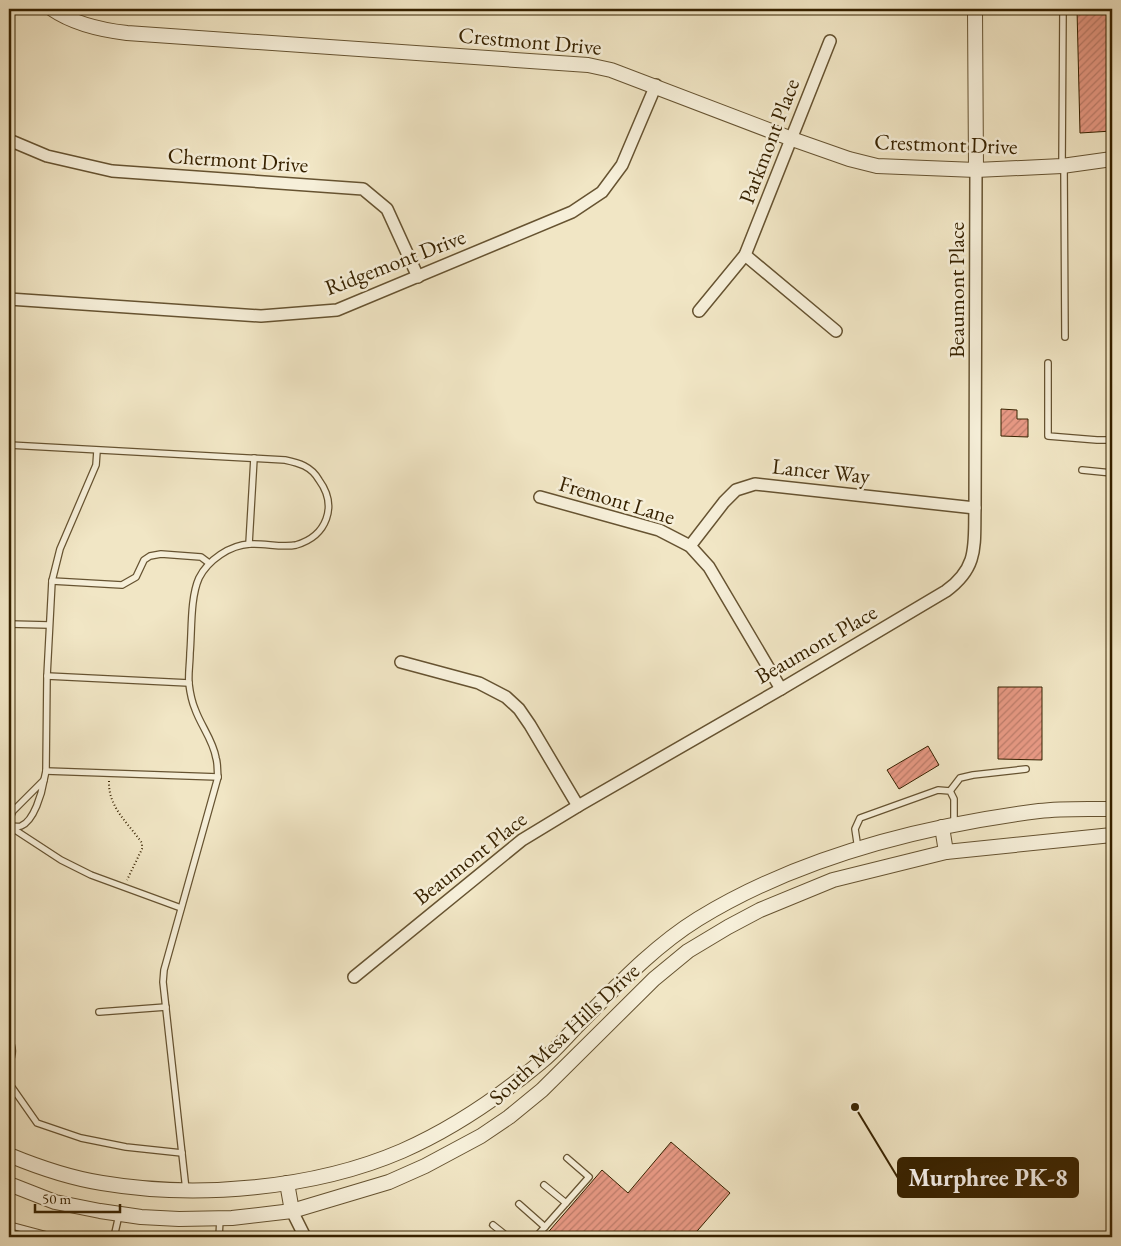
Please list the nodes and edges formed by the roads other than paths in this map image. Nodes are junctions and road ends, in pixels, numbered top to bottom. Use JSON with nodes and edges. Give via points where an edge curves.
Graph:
{"nodes":[{"id":1,"x":52,"y":9,"type":"edge"},
{"id":2,"x":975,"y":9,"type":"edge"},
{"id":3,"x":1063,"y":9,"type":"edge"},
{"id":4,"x":830,"y":40,"type":"dead end"},
{"id":5,"x":656,"y":85,"type":"junction"},
{"id":6,"x":792,"y":139,"type":"junction"},
{"id":7,"x":9,"y":140,"type":"edge"},
{"id":8,"x":1112,"y":159,"type":"edge"},
{"id":9,"x":1063,"y":166,"type":"junction"},
{"id":10,"x":976,"y":170,"type":"junction"},
{"id":11,"x":745,"y":255,"type":"junction"},
{"id":12,"x":418,"y":277,"type":"junction"},
{"id":13,"x":9,"y":299,"type":"edge"},
{"id":14,"x":699,"y":311,"type":"dead end"},
{"id":15,"x":836,"y":332,"type":"dead end"},
{"id":16,"x":1065,"y":337,"type":"dead end"},
{"id":17,"x":1048,"y":363,"type":"dead end"},
{"id":18,"x":1112,"y":440,"type":"edge"},
{"id":19,"x":9,"y":446,"type":"edge"},
{"id":20,"x":97,"y":451,"type":"junction"},
{"id":21,"x":254,"y":458,"type":"junction"},
{"id":22,"x":1082,"y":470,"type":"dead end"},
{"id":23,"x":1112,"y":473,"type":"edge"},
{"id":24,"x":540,"y":497,"type":"dead end"},
{"id":25,"x":975,"y":508,"type":"junction"},
{"id":26,"x":249,"y":544,"type":"junction"},
{"id":27,"x":690,"y":546,"type":"junction"},
{"id":28,"x":210,"y":563,"type":"junction"},
{"id":29,"x":52,"y":581,"type":"junction"},
{"id":30,"x":9,"y":624,"type":"edge"},
{"id":31,"x":50,"y":625,"type":"junction"},
{"id":32,"x":401,"y":662,"type":"dead end"},
{"id":33,"x":47,"y":676,"type":"junction"},
{"id":34,"x":188,"y":683,"type":"junction"},
{"id":35,"x":781,"y":689,"type":"junction"},
{"id":36,"x":1026,"y":769,"type":"dead end"},
{"id":37,"x":46,"y":772,"type":"junction"},
{"id":38,"x":218,"y":777,"type":"junction"},
{"id":39,"x":44,"y":780,"type":"junction"},
{"id":40,"x":950,"y":791,"type":"junction"},
{"id":41,"x":578,"y":806,"type":"junction"},
{"id":42,"x":1112,"y":809,"type":"edge"},
{"id":43,"x":9,"y":820,"type":"edge"},
{"id":44,"x":9,"y":826,"type":"edge"},
{"id":45,"x":948,"y":826,"type":"junction"},
{"id":46,"x":1112,"y":835,"type":"edge"},
{"id":47,"x":858,"y":849,"type":"junction"},
{"id":48,"x":946,"y":852,"type":"junction"},
{"id":49,"x":181,"y":908,"type":"junction"},
{"id":50,"x":354,"y":977,"type":"dead end"},
{"id":51,"x":166,"y":1007,"type":"junction"},
{"id":52,"x":99,"y":1012,"type":"dead end"},
{"id":53,"x":9,"y":1040,"type":"edge"},
{"id":54,"x":9,"y":1063,"type":"edge"},
{"id":55,"x":9,"y":1083,"type":"edge"},
{"id":56,"x":182,"y":1153,"type":"junction"},
{"id":57,"x":9,"y":1155,"type":"edge"},
{"id":58,"x":566,"y":1158,"type":"dead end"},
{"id":59,"x":286,"y":1183,"type":"junction"},
{"id":60,"x":9,"y":1184,"type":"edge"},
{"id":61,"x":544,"y":1185,"type":"dead end"},
{"id":62,"x":186,"y":1190,"type":"junction"},
{"id":63,"x":566,"y":1203,"type":"junction"},
{"id":64,"x":519,"y":1204,"type":"dead end"},
{"id":65,"x":292,"y":1211,"type":"junction"},
{"id":66,"x":119,"y":1214,"type":"junction"},
{"id":67,"x":220,"y":1218,"type":"junction"},
{"id":68,"x":493,"y":1224,"type":"dead end"},
{"id":69,"x":9,"y":1225,"type":"edge"},
{"id":70,"x":545,"y":1226,"type":"junction"},
{"id":71,"x":54,"y":1237,"type":"edge"},
{"id":72,"x":114,"y":1237,"type":"edge"},
{"id":73,"x":219,"y":1237,"type":"edge"},
{"id":74,"x":305,"y":1237,"type":"edge"},
{"id":75,"x":508,"y":1237,"type":"edge"},
{"id":76,"x":536,"y":1237,"type":"edge"}],
"edges":[{"from":1,"to":5,"type":"street","name":"Crestmont Drive","via":[[83,25],[105,31],[588,65]]},
{"from":2,"to":10,"type":"street"},
{"from":3,"to":9,"type":"lane"},
{"from":4,"to":6,"type":"street","name":"Parkmont Place"},
{"from":5,"to":6,"type":"street","name":"Crestmont Drive"},
{"from":5,"to":12,"type":"street","name":"Ridgemont Drive","via":[[622,166],[602,192],[572,212]]},
{"from":6,"to":10,"type":"street","name":"Crestmont Drive","via":[[878,166]]},
{"from":6,"to":11,"type":"street","name":"Parkmont Place"},
{"from":7,"to":12,"type":"street","name":"Chermont Drive","via":[[47,156],[112,171],[363,189],[388,209]]},
{"from":8,"to":9,"type":"street","name":"Crestmont Drive"},
{"from":9,"to":10,"type":"street","name":"Crestmont Drive"},
{"from":9,"to":16,"type":"lane"},
{"from":10,"to":25,"type":"street","name":"Beaumont Place"},
{"from":11,"to":14,"type":"street","name":"Parkmont Place"},
{"from":11,"to":15,"type":"street"},
{"from":12,"to":13,"type":"street","name":"Ridgemont Drive","via":[[336,310],[262,316]]},
{"from":17,"to":18,"type":"lane","via":[[1048,436]]},
{"from":19,"to":20,"type":"lane"},
{"from":20,"to":21,"type":"lane"},
{"from":20,"to":29,"type":"lane","via":[[96,465],[60,549]]},
{"from":21,"to":26,"type":"lane"},
{"from":21,"to":26,"type":"lane","via":[[284,460],[310,468],[322,484],[329,506],[324,525],[310,540],[293,546]]},
{"from":22,"to":23,"type":"lane"},
{"from":24,"to":27,"type":"street","name":"Fremont Lane","via":[[659,530]]},
{"from":25,"to":27,"type":"street","name":"Lancer Way","via":[[755,484],[736,490]]},
{"from":25,"to":35,"type":"street","name":"Beaumont Place","via":[[974,549],[966,573],[957,583]]},
{"from":26,"to":28,"type":"lane","via":[[237,546]]},
{"from":27,"to":35,"type":"street","name":"Fremont Lane","via":[[709,566]]},
{"from":28,"to":29,"type":"lane","via":[[201,557],[161,554],[144,560],[136,577],[122,585]]},
{"from":28,"to":34,"type":"lane","via":[[199,578],[194,593]]},
{"from":29,"to":31,"type":"lane"},
{"from":30,"to":31,"type":"lane"},
{"from":31,"to":33,"type":"lane"},
{"from":32,"to":41,"type":"street","via":[[479,683],[506,697],[530,725]]},
{"from":33,"to":34,"type":"lane"},
{"from":33,"to":37,"type":"lane"},
{"from":34,"to":38,"type":"lane","via":[[195,709],[216,757]]},
{"from":35,"to":41,"type":"street","name":"Beaumont Place"},
{"from":36,"to":40,"type":"lane","via":[[960,778]]},
{"from":37,"to":38,"type":"lane"},
{"from":37,"to":39,"type":"lane"},
{"from":38,"to":49,"type":"lane"},
{"from":39,"to":43,"type":"lane","via":[[13,811]]},
{"from":39,"to":44,"type":"lane","via":[[42,793],[28,820],[20,826]]},
{"from":40,"to":45,"type":"lane","via":[[954,799]]},
{"from":40,"to":47,"type":"lane","via":[[938,790],[860,818],[855,829]]},
{"from":41,"to":50,"type":"street","name":"Beaumont Place","via":[[522,840]]},
{"from":42,"to":45,"type":"street","name":"South Mesa Hills Drive","via":[[1042,810]]},
{"from":44,"to":49,"type":"lane","via":[[61,860],[91,875]]},
{"from":45,"to":47,"type":"street","name":"South Mesa Hills Drive"},
{"from":45,"to":48,"type":"street"},
{"from":46,"to":48,"type":"street","name":"South Mesa Hills Drive"},
{"from":47,"to":59,"type":"street","name":"South Mesa Hills Drive","via":[[755,888],[695,921],[634,968],[543,1061],[481,1107],[444,1129],[403,1150],[360,1166]]},
{"from":48,"to":65,"type":"street","name":"South Mesa Hills Drive","via":[[834,880],[760,910],[728,927],[688,951],[654,979],[542,1090],[481,1136],[389,1182]]},
{"from":49,"to":51,"type":"lane","via":[[164,970]]},
{"from":51,"to":52,"type":"lane"},
{"from":51,"to":56,"type":"lane"},
{"from":53,"to":54,"type":"lane","via":[[12,1055]]},
{"from":55,"to":56,"type":"lane","via":[[37,1123],[81,1138]]},
{"from":56,"to":62,"type":"lane"},
{"from":57,"to":62,"type":"street","name":"South Mesa Hills Drive","via":[[101,1183]]},
{"from":58,"to":63,"type":"lane","via":[[589,1177]]},
{"from":59,"to":62,"type":"street","name":"South Mesa Hills Drive"},
{"from":59,"to":65,"type":"street"},
{"from":60,"to":66,"type":"street","name":"South Mesa Hills Drive","via":[[55,1202]]},
{"from":61,"to":63,"type":"lane"},
{"from":63,"to":70,"type":"lane"},
{"from":64,"to":70,"type":"lane"},
{"from":65,"to":67,"type":"street","name":"South Mesa Hills Drive"},
{"from":65,"to":74,"type":"street"},
{"from":66,"to":67,"type":"street","name":"South Mesa Hills Drive","via":[[179,1219]]},
{"from":66,"to":72,"type":"lane"},
{"from":67,"to":73,"type":"lane"},
{"from":68,"to":75,"type":"lane"},
{"from":69,"to":71,"type":"lane"},
{"from":70,"to":76,"type":"lane"}]}
